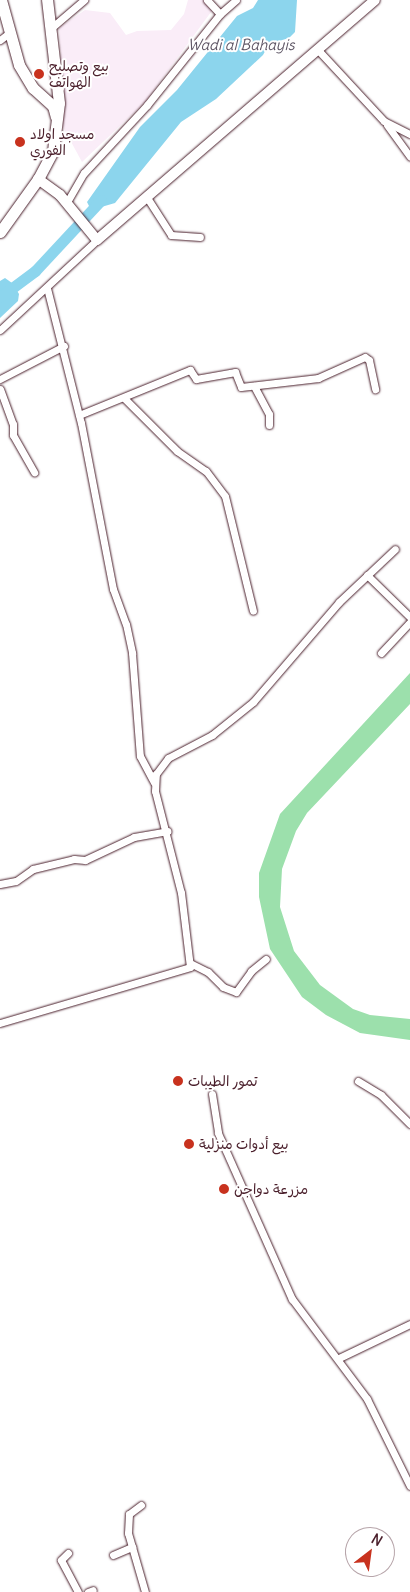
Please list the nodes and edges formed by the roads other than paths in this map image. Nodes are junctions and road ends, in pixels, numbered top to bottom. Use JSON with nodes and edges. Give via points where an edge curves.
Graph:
{"nodes":[{"id":1,"x":1,"y":0,"type":"edge"},
{"id":2,"x":47,"y":0,"type":"edge"},
{"id":3,"x":84,"y":0,"type":"edge"},
{"id":4,"x":207,"y":0,"type":"edge"},
{"id":5,"x":236,"y":0,"type":"edge"},
{"id":6,"x":375,"y":0,"type":"edge"},
{"id":7,"x":220,"y":14,"type":"junction"},
{"id":8,"x":50,"y":30,"type":"junction"},
{"id":9,"x":4,"y":36,"type":"edge"},
{"id":10,"x":318,"y":50,"type":"junction"},
{"id":11,"x":54,"y":74,"type":"junction"},
{"id":12,"x":32,"y":88,"type":"junction"},
{"id":13,"x":384,"y":121,"type":"junction"},
{"id":14,"x":58,"y":122,"type":"junction"},
{"id":15,"x":410,"y":134,"type":"edge"},
{"id":16,"x":410,"y":157,"type":"edge"},
{"id":17,"x":38,"y":179,"type":"junction"},
{"id":18,"x":146,"y":196,"type":"junction"},
{"id":19,"x":67,"y":202,"type":"junction"},
{"id":20,"x":0,"y":232,"type":"edge"},
{"id":21,"x":200,"y":237,"type":"dead end"},
{"id":22,"x":97,"y":240,"type":"junction"},
{"id":23,"x":47,"y":288,"type":"junction"},
{"id":24,"x":0,"y":330,"type":"edge"},
{"id":25,"x":64,"y":346,"type":"junction"},
{"id":26,"x":0,"y":379,"type":"edge"},
{"id":27,"x":254,"y":386,"type":"junction"},
{"id":28,"x":0,"y":389,"type":"edge"},
{"id":29,"x":375,"y":389,"type":"dead end"},
{"id":30,"x":124,"y":398,"type":"junction"},
{"id":31,"x":2,"y":400,"type":"edge"},
{"id":32,"x":79,"y":415,"type":"junction"},
{"id":33,"x":269,"y":425,"type":"dead end"},
{"id":34,"x":34,"y":472,"type":"dead end"},
{"id":35,"x":395,"y":549,"type":"dead end"},
{"id":36,"x":367,"y":575,"type":"junction"},
{"id":37,"x":254,"y":611,"type":"dead end"},
{"id":38,"x":410,"y":617,"type":"edge"},
{"id":39,"x":410,"y":622,"type":"edge"},
{"id":40,"x":381,"y":653,"type":"dead end"},
{"id":41,"x":154,"y":782,"type":"junction"},
{"id":42,"x":167,"y":832,"type":"junction"},
{"id":43,"x":0,"y":884,"type":"edge"},
{"id":44,"x":266,"y":959,"type":"dead end"},
{"id":45,"x":192,"y":964,"type":"junction"},
{"id":46,"x":0,"y":1024,"type":"edge"},
{"id":47,"x":358,"y":1081,"type":"dead end"},
{"id":48,"x":212,"y":1094,"type":"dead end"},
{"id":49,"x":410,"y":1124,"type":"edge"},
{"id":50,"x":410,"y":1324,"type":"edge"},
{"id":51,"x":339,"y":1358,"type":"junction"},
{"id":52,"x":410,"y":1486,"type":"edge"},
{"id":53,"x":140,"y":1505,"type":"dead end"},
{"id":54,"x":132,"y":1547,"type":"junction"},
{"id":55,"x":68,"y":1553,"type":"dead end"},
{"id":56,"x":113,"y":1555,"type":"dead end"},
{"id":57,"x":78,"y":1592,"type":"edge"},
{"id":58,"x":146,"y":1592,"type":"edge"}],
"edges":[{"from":1,"to":9,"type":"main road"},
{"from":2,"to":8,"type":"main road"},
{"from":3,"to":8,"type":"street"},
{"from":4,"to":7,"type":"street"},
{"from":5,"to":7,"type":"street"},
{"from":6,"to":10,"type":"street"},
{"from":7,"to":19,"type":"street","via":[[148,105],[84,174]]},
{"from":8,"to":11,"type":"main road"},
{"from":9,"to":12,"type":"main road"},
{"from":10,"to":13,"type":"street"},
{"from":10,"to":18,"type":"street"},
{"from":11,"to":12,"type":"main road","via":[[44,87]]},
{"from":11,"to":14,"type":"main road"},
{"from":12,"to":14,"type":"main road","via":[[53,106]]},
{"from":13,"to":15,"type":"street"},
{"from":13,"to":16,"type":"street"},
{"from":14,"to":17,"type":"main road","via":[[53,151]]},
{"from":17,"to":19,"type":"street"},
{"from":17,"to":20,"type":"main road"},
{"from":18,"to":21,"type":"street","via":[[171,235]]},
{"from":18,"to":22,"type":"street"},
{"from":19,"to":22,"type":"street"},
{"from":22,"to":23,"type":"street"},
{"from":23,"to":24,"type":"street"},
{"from":23,"to":25,"type":"street"},
{"from":25,"to":26,"type":"street"},
{"from":25,"to":32,"type":"street"},
{"from":27,"to":29,"type":"street","via":[[318,378],[365,356],[369,360]]},
{"from":27,"to":30,"type":"street","via":[[241,387],[235,372],[196,379],[190,370]]},
{"from":27,"to":33,"type":"street","via":[[269,414]]},
{"from":28,"to":31,"type":"street"},
{"from":30,"to":32,"type":"street"},
{"from":30,"to":37,"type":"street","via":[[177,451],[206,471],[225,496]]},
{"from":31,"to":34,"type":"street","via":[[13,424],[13,435]]},
{"from":32,"to":41,"type":"street","via":[[113,589],[126,624],[132,653],[140,756]]},
{"from":35,"to":36,"type":"street"},
{"from":36,"to":38,"type":"street"},
{"from":36,"to":41,"type":"street","via":[[253,702],[212,735],[168,758]]},
{"from":39,"to":40,"type":"street"},
{"from":41,"to":42,"type":"street"},
{"from":42,"to":43,"type":"street","via":[[134,837],[85,860],[70,860],[33,869],[16,881]]},
{"from":42,"to":45,"type":"street"},
{"from":44,"to":45,"type":"street","via":[[236,992],[222,987],[208,972]]},
{"from":45,"to":46,"type":"street","via":[[184,971]]},
{"from":47,"to":49,"type":"street","via":[[381,1095]]},
{"from":48,"to":51,"type":"street","via":[[218,1133],[292,1299]]},
{"from":50,"to":51,"type":"street"},
{"from":51,"to":52,"type":"street","via":[[366,1399]]},
{"from":53,"to":54,"type":"street","via":[[134,1508],[129,1518]]},
{"from":54,"to":56,"type":"street"},
{"from":54,"to":58,"type":"street"},
{"from":55,"to":57,"type":"street","via":[[61,1560]]}]}
